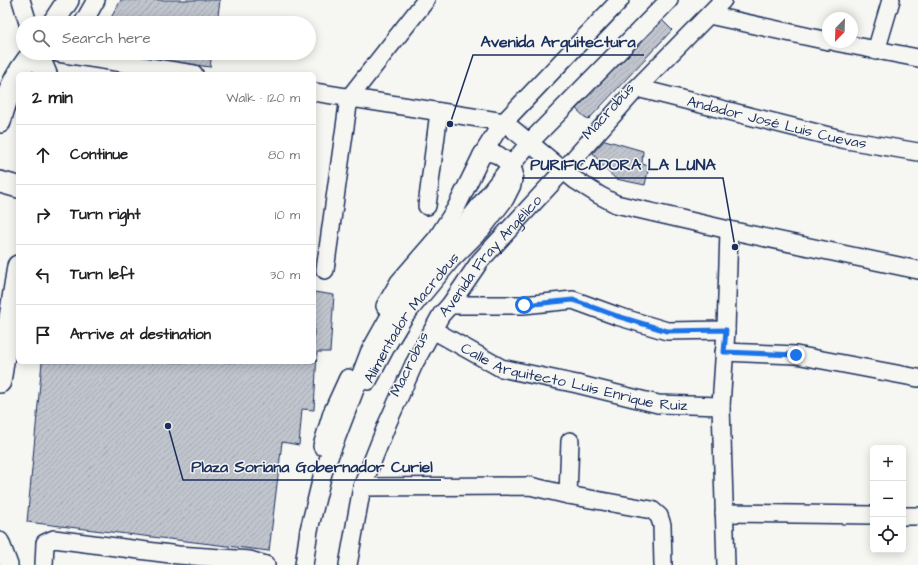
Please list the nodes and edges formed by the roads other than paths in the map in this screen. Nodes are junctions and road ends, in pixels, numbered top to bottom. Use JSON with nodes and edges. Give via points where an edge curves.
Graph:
{"nodes":[{"id":1,"x":21,"y":0,"type":"edge"},
{"id":2,"x":68,"y":0,"type":"edge"},
{"id":3,"x":96,"y":0,"type":"edge"},
{"id":4,"x":426,"y":0,"type":"edge"},
{"id":5,"x":620,"y":0,"type":"edge"},
{"id":6,"x":669,"y":0,"type":"edge"},
{"id":7,"x":723,"y":0,"type":"edge"},
{"id":8,"x":891,"y":0,"type":"edge"},
{"id":9,"x":711,"y":7,"type":"edge"},
{"id":10,"x":26,"y":16,"type":"edge"},
{"id":11,"x":58,"y":16,"type":"edge"},
{"id":12,"x":87,"y":16,"type":"edge"},
{"id":13,"x":822,"y":38,"type":"edge"},
{"id":14,"x":858,"y":47,"type":"edge"},
{"id":15,"x":876,"y":51,"type":"junction"},
{"id":16,"x":918,"y":58,"type":"edge"},
{"id":17,"x":27,"y":60,"type":"edge"},
{"id":18,"x":40,"y":60,"type":"edge"},
{"id":19,"x":101,"y":60,"type":"edge"},
{"id":20,"x":19,"y":72,"type":"edge"},
{"id":21,"x":45,"y":72,"type":"edge"},
{"id":22,"x":174,"y":72,"type":"edge"},
{"id":23,"x":16,"y":77,"type":"edge"},
{"id":24,"x":637,"y":88,"type":"junction"},
{"id":25,"x":316,"y":92,"type":"edge"},
{"id":26,"x":349,"y":98,"type":"junction"},
{"id":27,"x":439,"y":112,"type":"junction"},
{"id":28,"x":0,"y":122,"type":"edge"},
{"id":29,"x":504,"y":122,"type":"junction"},
{"id":30,"x":529,"y":143,"type":"junction"},
{"id":31,"x":918,"y":152,"type":"edge"},
{"id":32,"x":482,"y":155,"type":"junction"},
{"id":33,"x":511,"y":165,"type":"junction"},
{"id":34,"x":561,"y":169,"type":"junction"},
{"id":35,"x":0,"y":182,"type":"edge"},
{"id":36,"x":16,"y":187,"type":"edge"},
{"id":37,"x":427,"y":206,"type":"dead end"},
{"id":38,"x":729,"y":230,"type":"junction"},
{"id":39,"x":325,"y":270,"type":"dead end"},
{"id":40,"x":918,"y":270,"type":"edge"},
{"id":41,"x":16,"y":279,"type":"edge"},
{"id":42,"x":450,"y":305,"type":"junction"},
{"id":43,"x":433,"y":330,"type":"junction"},
{"id":44,"x":726,"y":330,"type":"junction"},
{"id":45,"x":724,"y":352,"type":"junction"},
{"id":46,"x":918,"y":378,"type":"edge"},
{"id":47,"x":0,"y":382,"type":"edge"},
{"id":48,"x":721,"y":406,"type":"junction"},
{"id":49,"x":570,"y":441,"type":"dead end"},
{"id":50,"x":362,"y":487,"type":"junction"},
{"id":51,"x":568,"y":495,"type":"junction"},
{"id":52,"x":724,"y":513,"type":"junction"},
{"id":53,"x":870,"y":515,"type":"edge"},
{"id":54,"x":906,"y":516,"type":"edge"},
{"id":55,"x":918,"y":516,"type":"edge"},
{"id":56,"x":0,"y":541,"type":"edge"},
{"id":57,"x":250,"y":563,"type":"edge"},
{"id":58,"x":9,"y":565,"type":"edge"},
{"id":59,"x":44,"y":565,"type":"edge"},
{"id":60,"x":266,"y":565,"type":"edge"},
{"id":61,"x":293,"y":565,"type":"edge"},
{"id":62,"x":304,"y":565,"type":"edge"},
{"id":63,"x":314,"y":565,"type":"edge"},
{"id":64,"x":340,"y":565,"type":"edge"},
{"id":65,"x":348,"y":565,"type":"edge"},
{"id":66,"x":663,"y":565,"type":"edge"},
{"id":67,"x":726,"y":565,"type":"edge"}],
"edges":[{"from":1,"to":10,"type":"street"},
{"from":2,"to":11,"type":"main road"},
{"from":3,"to":12,"type":"street"},
{"from":4,"to":26,"type":"street"},
{"from":5,"to":29,"type":"street"},
{"from":6,"to":30,"type":"street"},
{"from":7,"to":9,"type":"street","name":"Avenida Fray Angélico"},
{"from":8,"to":15,"type":"street"},
{"from":9,"to":13,"type":"street"},
{"from":9,"to":24,"type":"street","name":"Avenida Fray Angélico"},
{"from":9,"to":34,"type":"street","name":"Macrobús","via":[[635,81]]},
{"from":14,"to":15,"type":"street"},
{"from":15,"to":16,"type":"street"},
{"from":17,"to":20,"type":"main road"},
{"from":18,"to":21,"type":"main road"},
{"from":19,"to":22,"type":"street"},
{"from":23,"to":28,"type":"main road","via":[[9,90]]},
{"from":24,"to":31,"type":"street","name":"Andador José Luis Cuevas","via":[[841,139]]},
{"from":24,"to":34,"type":"street","name":"Avenida Fray Angélico"},
{"from":25,"to":26,"type":"street"},
{"from":26,"to":27,"type":"street"},
{"from":26,"to":39,"type":"street"},
{"from":27,"to":29,"type":"street"},
{"from":27,"to":37,"type":"street"},
{"from":29,"to":30,"type":"street"},
{"from":29,"to":32,"type":"street"},
{"from":30,"to":33,"type":"street"},
{"from":30,"to":34,"type":"street"},
{"from":32,"to":33,"type":"street","via":[[489,152],[498,155]]},
{"from":32,"to":61,"type":"street","via":[[456,208],[436,238],[399,282],[363,344],[332,413],[316,467]]},
{"from":33,"to":62,"type":"street","via":[[443,252],[414,283],[388,319],[370,353],[323,473],[309,530]]},
{"from":33,"to":63,"type":"street","name":"Alimentador Macrobus","via":[[514,173],[506,199],[404,317],[369,380],[350,425],[326,496]]},
{"from":34,"to":38,"type":"street","via":[[584,187],[616,204]]},
{"from":34,"to":42,"type":"street","name":"Avenida Fray Angélico","via":[[480,261]]},
{"from":34,"to":64,"type":"street","name":"Macrobús","via":[[482,250],[430,321],[374,440],[354,496]]},
{"from":35,"to":36,"type":"main road"},
{"from":38,"to":40,"type":"street"},
{"from":38,"to":44,"type":"street"},
{"from":41,"to":47,"type":"main road"},
{"from":42,"to":43,"type":"street","name":"Avenida Fray Angélico"},
{"from":42,"to":44,"type":"street","via":[[524,305],[573,300],[667,331]]},
{"from":43,"to":48,"type":"street","name":"Calle Arquitecto Luis Enrique Ruiz","via":[[501,368],[658,404]]},
{"from":43,"to":50,"type":"street","name":"Avenida Fray Angélico","via":[[414,364]]},
{"from":44,"to":45,"type":"street"},
{"from":45,"to":46,"type":"street","via":[[796,355]]},
{"from":45,"to":48,"type":"street"},
{"from":48,"to":52,"type":"street"},
{"from":49,"to":51,"type":"street"},
{"from":50,"to":51,"type":"street","via":[[530,486]]},
{"from":50,"to":65,"type":"street","name":"Avenida Fray Angélico"},
{"from":51,"to":66,"type":"street","via":[[652,510],[659,516],[662,525]]},
{"from":52,"to":53,"type":"street"},
{"from":52,"to":67,"type":"street"},
{"from":54,"to":55,"type":"street"},
{"from":56,"to":58,"type":"street"},
{"from":57,"to":59,"type":"street","via":[[54,539],[45,543]]},
{"from":57,"to":60,"type":"street"}]}
